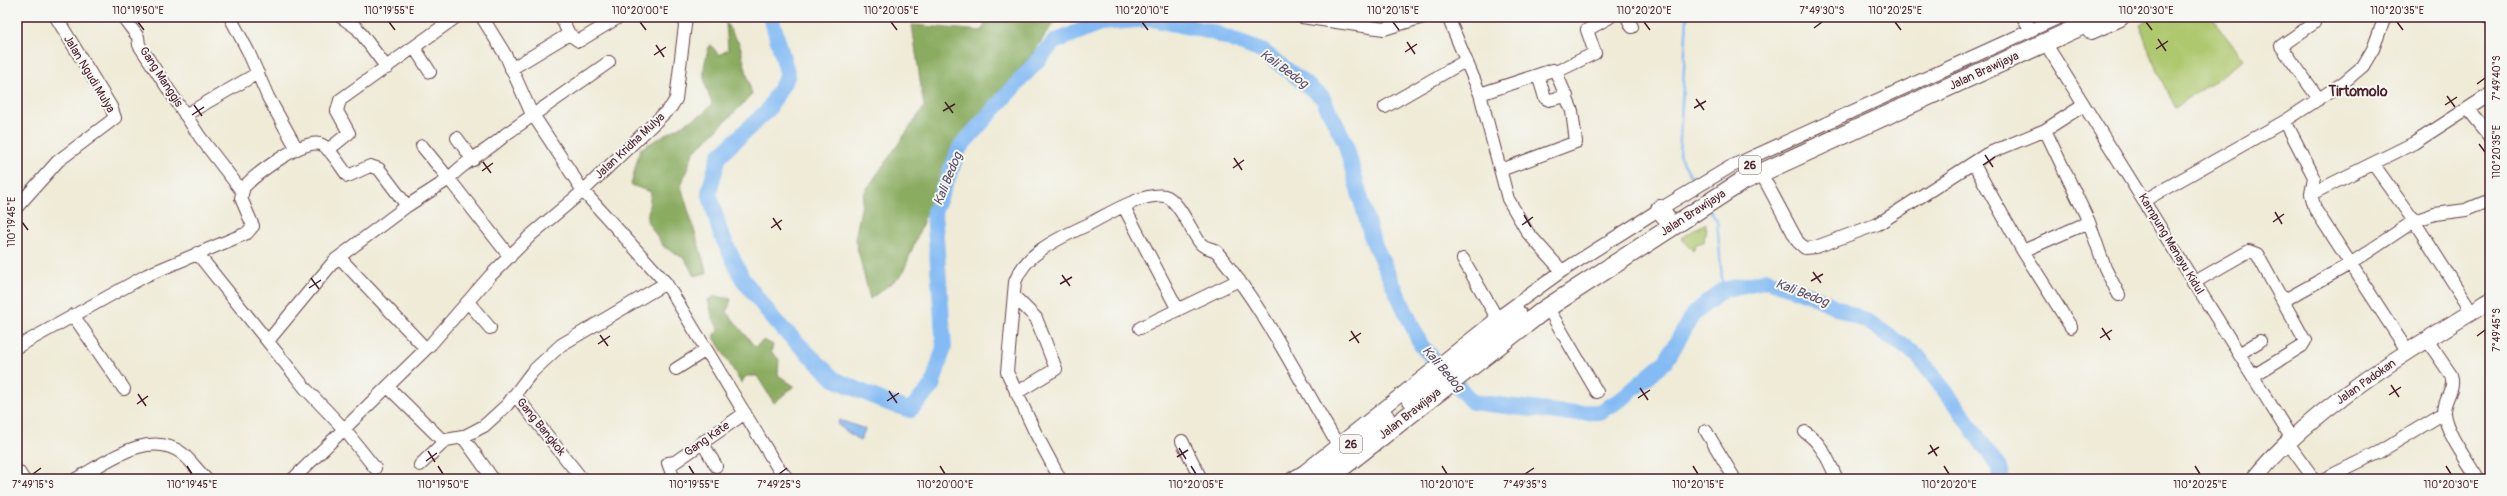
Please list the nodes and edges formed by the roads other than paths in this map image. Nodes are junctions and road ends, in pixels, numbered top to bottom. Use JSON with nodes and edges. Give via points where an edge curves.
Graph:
{"nodes":[{"id":1,"x":56,"y":17,"type":"edge"},
{"id":2,"x":123,"y":17,"type":"edge"},
{"id":3,"x":230,"y":17,"type":"edge"},
{"id":4,"x":341,"y":17,"type":"edge"},
{"id":5,"x":456,"y":17,"type":"edge"},
{"id":6,"x":482,"y":17,"type":"edge"},
{"id":7,"x":561,"y":17,"type":"edge"},
{"id":8,"x":619,"y":17,"type":"edge"},
{"id":9,"x":686,"y":17,"type":"edge"},
{"id":10,"x":1302,"y":17,"type":"edge"},
{"id":11,"x":1423,"y":17,"type":"edge"},
{"id":12,"x":1448,"y":17,"type":"edge"},
{"id":13,"x":1610,"y":17,"type":"edge"},
{"id":14,"x":2024,"y":17,"type":"edge"},
{"id":15,"x":2060,"y":17,"type":"edge"},
{"id":16,"x":2074,"y":17,"type":"edge"},
{"id":17,"x":2101,"y":17,"type":"edge"},
{"id":18,"x":2120,"y":17,"type":"edge"},
{"id":19,"x":2313,"y":17,"type":"edge"},
{"id":20,"x":2385,"y":17,"type":"edge"},
{"id":21,"x":2031,"y":30,"type":"junction"},
{"id":22,"x":569,"y":34,"type":"junction"},
{"id":23,"x":414,"y":47,"type":"junction"},
{"id":24,"x":2049,"y":49,"type":"junction"},
{"id":25,"x":2022,"y":57,"type":"junction"},
{"id":26,"x":1465,"y":61,"type":"junction"},
{"id":27,"x":609,"y":62,"type":"dead end"},
{"id":28,"x":387,"y":68,"type":"junction"},
{"id":29,"x":511,"y":68,"type":"junction"},
{"id":30,"x":430,"y":72,"type":"dead end"},
{"id":31,"x":1556,"y":72,"type":"junction"},
{"id":32,"x":258,"y":73,"type":"junction"},
{"id":33,"x":1538,"y":75,"type":"junction"},
{"id":34,"x":1480,"y":94,"type":"junction"},
{"id":35,"x":2490,"y":94,"type":"edge"},
{"id":36,"x":1567,"y":96,"type":"junction"},
{"id":37,"x":2319,"y":99,"type":"junction"},
{"id":38,"x":2084,"y":105,"type":"junction"},
{"id":39,"x":1385,"y":107,"type":"dead end"},
{"id":40,"x":2468,"y":109,"type":"junction"},
{"id":41,"x":533,"y":114,"type":"junction"},
{"id":42,"x":185,"y":115,"type":"junction"},
{"id":43,"x":2285,"y":121,"type":"junction"},
{"id":44,"x":2045,"y":130,"type":"junction"},
{"id":45,"x":2490,"y":136,"type":"edge"},
{"id":46,"x":457,"y":138,"type":"dead end"},
{"id":47,"x":422,"y":146,"type":"dead end"},
{"id":48,"x":297,"y":149,"type":"junction"},
{"id":49,"x":328,"y":150,"type":"junction"},
{"id":50,"x":473,"y":160,"type":"junction"},
{"id":51,"x":1973,"y":163,"type":"junction"},
{"id":52,"x":2374,"y":165,"type":"junction"},
{"id":53,"x":1501,"y":170,"type":"junction"},
{"id":54,"x":1763,"y":176,"type":"junction"},
{"id":55,"x":449,"y":179,"type":"junction"},
{"id":56,"x":241,"y":190,"type":"junction"},
{"id":57,"x":582,"y":191,"type":"junction"},
{"id":58,"x":2311,"y":194,"type":"junction"},
{"id":59,"x":2145,"y":200,"type":"junction"},
{"id":60,"x":2490,"y":200,"type":"edge"},
{"id":61,"x":407,"y":206,"type":"junction"},
{"id":62,"x":17,"y":207,"type":"edge"},
{"id":63,"x":1124,"y":207,"type":"junction"},
{"id":64,"x":1672,"y":218,"type":"junction"},
{"id":65,"x":2414,"y":220,"type":"junction"},
{"id":66,"x":2089,"y":222,"type":"junction"},
{"id":67,"x":2023,"y":251,"type":"junction"},
{"id":68,"x":197,"y":253,"type":"junction"},
{"id":69,"x":339,"y":257,"type":"junction"},
{"id":70,"x":510,"y":257,"type":"junction"},
{"id":71,"x":1463,"y":259,"type":"dead end"},
{"id":72,"x":2350,"y":264,"type":"junction"},
{"id":73,"x":1562,"y":271,"type":"junction"},
{"id":74,"x":1239,"y":280,"type":"junction"},
{"id":75,"x":666,"y":283,"type":"junction"},
{"id":76,"x":2193,"y":284,"type":"junction"},
{"id":77,"x":2119,"y":295,"type":"dead end"},
{"id":78,"x":1014,"y":296,"type":"junction"},
{"id":79,"x":2282,"y":301,"type":"junction"},
{"id":80,"x":2490,"y":301,"type":"edge"},
{"id":81,"x":468,"y":302,"type":"junction"},
{"id":82,"x":1178,"y":310,"type":"junction"},
{"id":83,"x":2472,"y":312,"type":"junction"},
{"id":84,"x":1552,"y":314,"type":"junction"},
{"id":85,"x":73,"y":316,"type":"junction"},
{"id":86,"x":1497,"y":318,"type":"junction"},
{"id":87,"x":2071,"y":327,"type":"dead end"},
{"id":88,"x":490,"y":328,"type":"dead end"},
{"id":89,"x":1140,"y":328,"type":"dead end"},
{"id":90,"x":2427,"y":340,"type":"junction"},
{"id":91,"x":268,"y":341,"type":"junction"},
{"id":92,"x":2260,"y":341,"type":"dead end"},
{"id":93,"x":17,"y":347,"type":"edge"},
{"id":94,"x":426,"y":349,"type":"junction"},
{"id":95,"x":706,"y":350,"type":"junction"},
{"id":96,"x":2408,"y":352,"type":"junction"},
{"id":97,"x":2239,"y":354,"type":"junction"},
{"id":98,"x":1459,"y":367,"type":"junction"},
{"id":99,"x":676,"y":369,"type":"dead end"},
{"id":100,"x":2253,"y":376,"type":"junction"},
{"id":101,"x":388,"y":387,"type":"junction"},
{"id":102,"x":124,"y":389,"type":"dead end"},
{"id":103,"x":1597,"y":392,"type":"dead end"},
{"id":104,"x":1016,"y":393,"type":"junction"},
{"id":105,"x":515,"y":394,"type":"junction"},
{"id":106,"x":2444,"y":412,"type":"junction"},
{"id":107,"x":745,"y":413,"type":"junction"},
{"id":108,"x":1399,"y":414,"type":"junction"},
{"id":109,"x":344,"y":429,"type":"junction"},
{"id":110,"x":1706,"y":431,"type":"dead end"},
{"id":111,"x":1805,"y":432,"type":"dead end"},
{"id":112,"x":463,"y":437,"type":"junction"},
{"id":113,"x":446,"y":440,"type":"junction"},
{"id":114,"x":1182,"y":441,"type":"dead end"},
{"id":115,"x":2290,"y":441,"type":"junction"},
{"id":116,"x":702,"y":442,"type":"junction"},
{"id":117,"x":1339,"y":447,"type":"junction"},
{"id":118,"x":420,"y":465,"type":"dead end"},
{"id":119,"x":716,"y":466,"type":"dead end"},
{"id":120,"x":375,"y":468,"type":"dead end"},
{"id":121,"x":17,"y":473,"type":"edge"},
{"id":122,"x":1733,"y":476,"type":"dead end"},
{"id":123,"x":21,"y":479,"type":"edge"},
{"id":124,"x":76,"y":479,"type":"edge"},
{"id":125,"x":206,"y":479,"type":"edge"},
{"id":126,"x":293,"y":479,"type":"edge"},
{"id":127,"x":493,"y":479,"type":"edge"},
{"id":128,"x":582,"y":479,"type":"edge"},
{"id":129,"x":674,"y":479,"type":"edge"},
{"id":130,"x":788,"y":479,"type":"edge"},
{"id":131,"x":1060,"y":479,"type":"edge"},
{"id":132,"x":1201,"y":479,"type":"edge"},
{"id":133,"x":1291,"y":479,"type":"edge"},
{"id":134,"x":1308,"y":479,"type":"edge"},
{"id":135,"x":1328,"y":479,"type":"edge"},
{"id":136,"x":1337,"y":479,"type":"edge"},
{"id":137,"x":1838,"y":479,"type":"edge"},
{"id":138,"x":2254,"y":479,"type":"edge"},
{"id":139,"x":2314,"y":479,"type":"edge"},
{"id":140,"x":2324,"y":479,"type":"edge"},
{"id":141,"x":2478,"y":479,"type":"edge"}],
"edges":[{"from":1,"to":62,"type":"street","name":"Jalan Ngudi Mulya","via":[[111,107],[115,118],[58,161]]},
{"from":2,"to":42,"type":"street","name":"Gang Manggis","via":[[135,32],[139,45]]},
{"from":3,"to":32,"type":"street"},
{"from":4,"to":28,"type":"street","via":[[357,28]]},
{"from":5,"to":23,"type":"street"},
{"from":6,"to":29,"type":"street"},
{"from":7,"to":22,"type":"street"},
{"from":8,"to":22,"type":"street","via":[[585,39],[579,41]]},
{"from":9,"to":57,"type":"street","name":"Jalan Kridha Mulya","via":[[676,99],[671,107]]},
{"from":10,"to":11,"type":"street","via":[[1384,29]]},
{"from":12,"to":26,"type":"street"},
{"from":13,"to":31,"type":"street","via":[[1587,30],[1596,53]]},
{"from":14,"to":21,"type":"street"},
{"from":15,"to":21,"type":"street"},
{"from":16,"to":64,"type":"highway","name":"Jalan Brawijaya","number":"26","via":[[1734,173]]},
{"from":17,"to":25,"type":"highway","name":"Jalan Brawijaya"},
{"from":18,"to":24,"type":"highway"},
{"from":19,"to":37,"type":"street","via":[[2314,23],[2281,46]]},
{"from":20,"to":37,"type":"street","via":[[2373,49],[2363,66]]},
{"from":21,"to":64,"type":"street","via":[[1730,167]]},
{"from":22,"to":29,"type":"street"},
{"from":23,"to":28,"type":"street"},
{"from":23,"to":30,"type":"street"},
{"from":24,"to":25,"type":"highway"},
{"from":24,"to":38,"type":"street","name":"Kampung Menayu Kidul"},
{"from":25,"to":54,"type":"highway","name":"Jalan Brawijaya"},
{"from":26,"to":34,"type":"street"},
{"from":26,"to":39,"type":"street"},
{"from":27,"to":41,"type":"street"},
{"from":28,"to":49,"type":"street","via":[[340,100],[337,111],[349,132]]},
{"from":29,"to":41,"type":"street"},
{"from":31,"to":33,"type":"street","via":[[1553,70]]},
{"from":31,"to":36,"type":"street"},
{"from":32,"to":42,"type":"street"},
{"from":32,"to":48,"type":"street","via":[[268,97]]},
{"from":33,"to":34,"type":"street"},
{"from":33,"to":36,"type":"street","via":[[1545,98],[1549,100]]},
{"from":34,"to":53,"type":"street"},
{"from":35,"to":40,"type":"street"},
{"from":36,"to":53,"type":"street","via":[[1574,120],[1576,142]]},
{"from":37,"to":43,"type":"street"},
{"from":38,"to":44,"type":"street"},
{"from":38,"to":59,"type":"street","name":"Kampung Menayu Kidul"},
{"from":40,"to":45,"type":"street"},
{"from":40,"to":52,"type":"street"},
{"from":41,"to":50,"type":"street"},
{"from":41,"to":57,"type":"street"},
{"from":42,"to":56,"type":"street","name":"Gang Manggis"},
{"from":43,"to":58,"type":"street","via":[[2314,176]]},
{"from":43,"to":59,"type":"street"},
{"from":44,"to":51,"type":"street","via":[[1987,154]]},
{"from":44,"to":66,"type":"street"},
{"from":46,"to":50,"type":"street"},
{"from":47,"to":55,"type":"street"},
{"from":48,"to":49,"type":"street","via":[[320,144]]},
{"from":48,"to":56,"type":"street","via":[[247,183]]},
{"from":49,"to":61,"type":"street","via":[[348,176],[370,166],[379,169]]},
{"from":50,"to":55,"type":"street","via":[[458,168]]},
{"from":51,"to":54,"type":"street","via":[[1878,224],[1816,248],[1805,248],[1798,242]]},
{"from":51,"to":67,"type":"street"},
{"from":52,"to":58,"type":"street"},
{"from":52,"to":65,"type":"street"},
{"from":53,"to":73,"type":"street","via":[[1508,200],[1518,218]]},
{"from":54,"to":64,"type":"highway","name":"Jalan Brawijaya","number":"26","via":[[1709,207]]},
{"from":55,"to":61,"type":"street"},
{"from":55,"to":70,"type":"street"},
{"from":56,"to":68,"type":"street","via":[[241,198],[251,218],[252,228],[245,234]]},
{"from":57,"to":70,"type":"street","name":"Jalan Kridha Mulya"},
{"from":57,"to":75,"type":"street"},
{"from":58,"to":72,"type":"street","via":[[2315,209]]},
{"from":59,"to":76,"type":"street","name":"Kampung Menayu Kidul"},
{"from":60,"to":65,"type":"street","via":[[2466,210]]},
{"from":61,"to":69,"type":"street"},
{"from":63,"to":74,"type":"street","via":[[1154,196],[1173,200],[1202,244],[1215,250]]},
{"from":63,"to":78,"type":"street","via":[[1046,246],[1019,271]]},
{"from":63,"to":82,"type":"street"},
{"from":64,"to":73,"type":"street"},
{"from":64,"to":84,"type":"highway"},
{"from":64,"to":98,"type":"highway","name":"Jalan Brawijaya","number":"26","via":[[1615,256],[1532,304]]},
{"from":65,"to":72,"type":"street"},
{"from":65,"to":83,"type":"street"},
{"from":66,"to":67,"type":"street"},
{"from":66,"to":77,"type":"street","via":[[2105,268]]},
{"from":67,"to":87,"type":"street"},
{"from":68,"to":85,"type":"street","via":[[147,275]]},
{"from":68,"to":91,"type":"street"},
{"from":69,"to":91,"type":"street"},
{"from":69,"to":94,"type":"street"},
{"from":70,"to":81,"type":"street","name":"Jalan Kridha Mulya"},
{"from":71,"to":86,"type":"street"},
{"from":72,"to":79,"type":"street"},
{"from":72,"to":96,"type":"street"},
{"from":73,"to":86,"type":"street"},
{"from":74,"to":82,"type":"street"},
{"from":74,"to":117,"type":"street"},
{"from":75,"to":95,"type":"street"},
{"from":75,"to":105,"type":"street","via":[[561,345],[532,372]]},
{"from":76,"to":79,"type":"street","via":[[2249,251],[2253,252]]},
{"from":76,"to":97,"type":"street","name":"Kampung Menayu Kidul"},
{"from":78,"to":104,"type":"street","via":[[1007,372]]},
{"from":78,"to":104,"type":"street","via":[[1036,318],[1056,368]]},
{"from":79,"to":100,"type":"street","via":[[2304,344]]},
{"from":80,"to":83,"type":"main road","name":"Jalan Padokan"},
{"from":81,"to":88,"type":"street"},
{"from":81,"to":94,"type":"street","name":"Jalan Kridha Mulya"},
{"from":82,"to":89,"type":"street"},
{"from":83,"to":90,"type":"main road","name":"Jalan Padokan"},
{"from":84,"to":98,"type":"highway"},
{"from":84,"to":103,"type":"street"},
{"from":85,"to":93,"type":"street"},
{"from":85,"to":102,"type":"street"},
{"from":86,"to":98,"type":"street"},
{"from":90,"to":96,"type":"main road","name":"Jalan Padokan"},
{"from":90,"to":106,"type":"street","via":[[2453,381]]},
{"from":91,"to":109,"type":"street","via":[[305,388]]},
{"from":92,"to":97,"type":"street"},
{"from":94,"to":101,"type":"street","name":"Jalan Kridha Mulya"},
{"from":95,"to":99,"type":"street"},
{"from":95,"to":107,"type":"street"},
{"from":96,"to":115,"type":"main road","name":"Jalan Padokan","via":[[2331,406]]},
{"from":97,"to":100,"type":"street","name":"Kampung Menayu Kidul"},
{"from":98,"to":108,"type":"highway","name":"Jalan Brawijaya","number":"26"},
{"from":100,"to":115,"type":"street","name":"Kampung Menayu Kidul"},
{"from":101,"to":109,"type":"street","name":"Jalan Kridha Mulya"},
{"from":101,"to":113,"type":"street","via":[[439,437]]},
{"from":104,"to":131,"type":"street"},
{"from":105,"to":112,"type":"street","via":[[484,426]]},
{"from":105,"to":128,"type":"street","name":"Gang Bangkok"},
{"from":106,"to":140,"type":"street","via":[[2379,452]]},
{"from":106,"to":141,"type":"street","via":[[2450,431]]},
{"from":107,"to":116,"type":"street","name":"Gang Kate"},
{"from":107,"to":130,"type":"street","via":[[776,465]]},
{"from":108,"to":117,"type":"highway","name":"Jalan Brawijaya","number":"26"},
{"from":108,"to":135,"type":"highway","name":"Jalan Brawijaya","number":"26"},
{"from":108,"to":136,"type":"street"},
{"from":109,"to":120,"type":"street"},
{"from":109,"to":126,"type":"street","name":"Jalan Kridha Mulya"},
{"from":110,"to":122,"type":"street"},
{"from":111,"to":137,"type":"street","via":[[1816,441],[1826,455]]},
{"from":112,"to":113,"type":"street"},
{"from":112,"to":127,"type":"street"},
{"from":113,"to":118,"type":"street"},
{"from":114,"to":132,"type":"street"},
{"from":115,"to":138,"type":"main road","name":"Jalan Padokan"},
{"from":115,"to":139,"type":"street","name":"Kampung Menayu Kidul"},
{"from":116,"to":119,"type":"street"},
{"from":116,"to":129,"type":"street","name":"Gang Kate","via":[[675,462],[668,463]]},
{"from":117,"to":133,"type":"street"},
{"from":117,"to":134,"type":"highway","name":"Jalan Brawijaya","number":"26"},
{"from":121,"to":123,"type":"main road"},
{"from":124,"to":125,"type":"street","via":[[125,452],[152,444],[164,444],[183,454]]}]}
